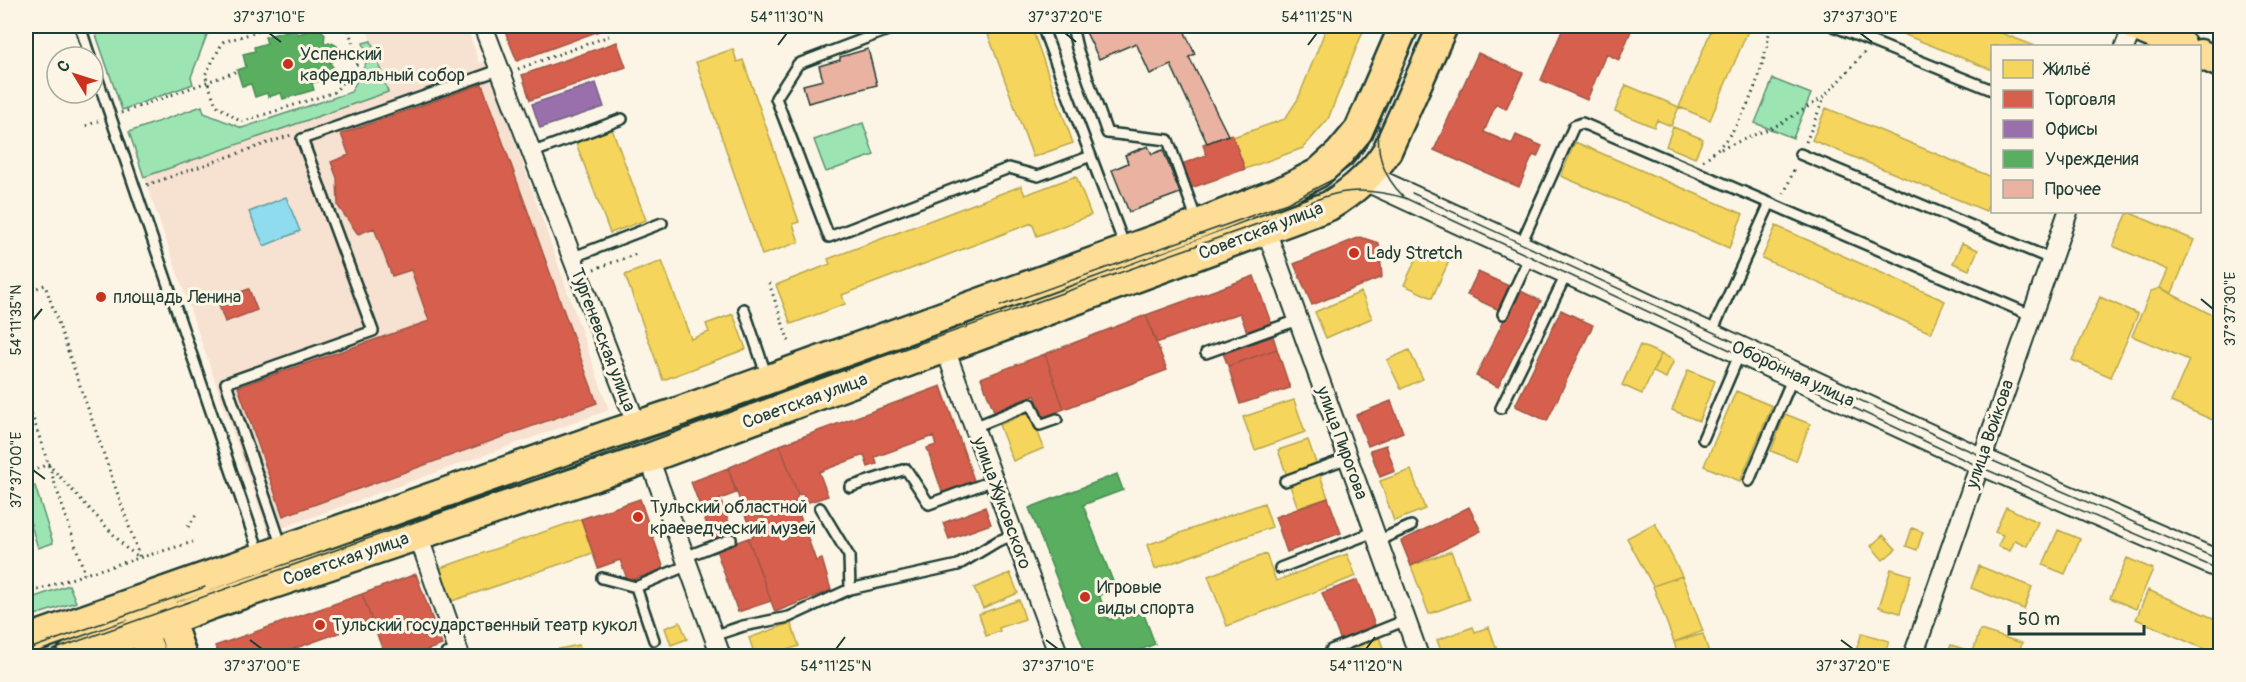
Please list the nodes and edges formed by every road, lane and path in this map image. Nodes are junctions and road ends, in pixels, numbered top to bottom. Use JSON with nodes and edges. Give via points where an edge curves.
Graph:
{"nodes":[{"id":1,"x":80,"y":26,"type":"edge"},
{"id":2,"x":276,"y":26,"type":"edge"},
{"id":3,"x":340,"y":26,"type":"edge"},
{"id":4,"x":483,"y":26,"type":"edge"},
{"id":5,"x":898,"y":26,"type":"edge"},
{"id":6,"x":1041,"y":26,"type":"edge"},
{"id":7,"x":1072,"y":26,"type":"edge"},
{"id":8,"x":1404,"y":26,"type":"edge"},
{"id":9,"x":1443,"y":26,"type":"edge"},
{"id":10,"x":1770,"y":26,"type":"edge"},
{"id":11,"x":1833,"y":26,"type":"edge"},
{"id":12,"x":2133,"y":26,"type":"edge"},
{"id":13,"x":609,"y":36,"type":"dead end"},
{"id":14,"x":1874,"y":42,"type":"junction"},
{"id":15,"x":86,"y":45,"type":"edge"},
{"id":16,"x":2125,"y":45,"type":"edge"},
{"id":17,"x":2180,"y":45,"type":"edge"},
{"id":18,"x":2201,"y":55,"type":"edge"},
{"id":19,"x":2220,"y":63,"type":"edge"},
{"id":20,"x":506,"y":71,"type":"junction"},
{"id":21,"x":234,"y":72,"type":"dead end"},
{"id":22,"x":209,"y":81,"type":"junction"},
{"id":23,"x":1991,"y":90,"type":"edge"},
{"id":24,"x":105,"y":100,"type":"edge"},
{"id":25,"x":111,"y":117,"type":"junction"},
{"id":26,"x":622,"y":119,"type":"dead end"},
{"id":27,"x":86,"y":126,"type":"dead end"},
{"id":28,"x":1719,"y":149,"type":"junction"},
{"id":29,"x":531,"y":153,"type":"junction"},
{"id":30,"x":1339,"y":154,"type":"junction"},
{"id":31,"x":1800,"y":154,"type":"dead end"},
{"id":32,"x":1091,"y":156,"type":"junction"},
{"id":33,"x":1695,"y":164,"type":"dead end"},
{"id":34,"x":1368,"y":178,"type":"junction"},
{"id":35,"x":1770,"y":203,"type":"junction"},
{"id":36,"x":2068,"y":213,"type":"edge"},
{"id":37,"x":662,"y":223,"type":"dead end"},
{"id":38,"x":1198,"y":224,"type":"junction"},
{"id":39,"x":1266,"y":230,"type":"junction"},
{"id":40,"x":1126,"y":249,"type":"junction"},
{"id":41,"x":1525,"y":251,"type":"junction"},
{"id":42,"x":637,"y":254,"type":"dead end"},
{"id":43,"x":572,"y":258,"type":"junction"},
{"id":44,"x":2051,"y":259,"type":"junction"},
{"id":45,"x":590,"y":271,"type":"dead end"},
{"id":46,"x":1568,"y":271,"type":"junction"},
{"id":47,"x":769,"y":283,"type":"dead end"},
{"id":48,"x":26,"y":292,"type":"edge"},
{"id":49,"x":744,"y":309,"type":"dead end"},
{"id":50,"x":1503,"y":314,"type":"dead end"},
{"id":51,"x":2031,"y":315,"type":"junction"},
{"id":52,"x":1299,"y":320,"type":"junction"},
{"id":53,"x":1710,"y":336,"type":"junction"},
{"id":54,"x":790,"y":345,"type":"dead end"},
{"id":55,"x":945,"y":349,"type":"junction"},
{"id":56,"x":1741,"y":351,"type":"junction"},
{"id":57,"x":1206,"y":353,"type":"dead end"},
{"id":58,"x":1794,"y":375,"type":"junction"},
{"id":59,"x":768,"y":380,"type":"junction"},
{"id":60,"x":26,"y":397,"type":"edge"},
{"id":61,"x":1501,"y":408,"type":"dead end"},
{"id":62,"x":1057,"y":419,"type":"dead end"},
{"id":63,"x":637,"y":426,"type":"junction"},
{"id":64,"x":974,"y":428,"type":"junction"},
{"id":65,"x":1702,"y":439,"type":"dead end"},
{"id":66,"x":649,"y":458,"type":"junction"},
{"id":67,"x":1348,"y":458,"type":"junction"},
{"id":68,"x":1980,"y":461,"type":"junction"},
{"id":69,"x":48,"y":464,"type":"junction"},
{"id":70,"x":26,"y":474,"type":"edge"},
{"id":71,"x":994,"y":480,"type":"junction"},
{"id":72,"x":1285,"y":481,"type":"dead end"},
{"id":73,"x":1749,"y":481,"type":"dead end"},
{"id":74,"x":850,"y":487,"type":"dead end"},
{"id":75,"x":820,"y":508,"type":"dead end"},
{"id":76,"x":198,"y":513,"type":"dead end"},
{"id":77,"x":26,"y":523,"type":"edge"},
{"id":78,"x":1411,"y":526,"type":"dead end"},
{"id":79,"x":188,"y":527,"type":"dead end"},
{"id":80,"x":418,"y":535,"type":"junction"},
{"id":81,"x":1014,"y":535,"type":"junction"},
{"id":82,"x":1376,"y":537,"type":"junction"},
{"id":83,"x":731,"y":539,"type":"dead end"},
{"id":84,"x":32,"y":540,"type":"dead end"},
{"id":85,"x":193,"y":542,"type":"dead end"},
{"id":86,"x":272,"y":553,"type":"junction"},
{"id":87,"x":140,"y":558,"type":"junction"},
{"id":88,"x":687,"y":561,"type":"junction"},
{"id":89,"x":2220,"y":564,"type":"edge"},
{"id":90,"x":1280,"y":568,"type":"dead end"},
{"id":91,"x":85,"y":574,"type":"junction"},
{"id":92,"x":602,"y":578,"type":"dead end"},
{"id":93,"x":636,"y":587,"type":"junction"},
{"id":94,"x":850,"y":590,"type":"junction"},
{"id":95,"x":26,"y":594,"type":"edge"},
{"id":96,"x":150,"y":598,"type":"junction"},
{"id":97,"x":1406,"y":620,"type":"junction"},
{"id":98,"x":170,"y":621,"type":"junction"},
{"id":99,"x":713,"y":636,"type":"junction"},
{"id":100,"x":26,"y":640,"type":"edge"},
{"id":101,"x":654,"y":640,"type":"dead end"},
{"id":102,"x":148,"y":644,"type":"edge"},
{"id":103,"x":1332,"y":650,"type":"dead end"},
{"id":104,"x":454,"y":654,"type":"edge"},
{"id":105,"x":71,"y":657,"type":"edge"},
{"id":106,"x":182,"y":657,"type":"edge"},
{"id":107,"x":721,"y":657,"type":"edge"},
{"id":108,"x":1059,"y":657,"type":"edge"},
{"id":109,"x":1419,"y":657,"type":"edge"},
{"id":110,"x":1913,"y":657,"type":"edge"}],
"edges":[{"from":1,"to":15,"type":"lane"},
{"from":2,"to":22,"type":"path","via":[[223,42],[206,75]]},
{"from":3,"to":22,"type":"path","via":[[348,29],[359,61],[335,92],[241,122],[216,105]]},
{"from":4,"to":20,"type":"street","name":"Тургеневская улица"},
{"from":5,"to":32,"type":"lane","via":[[798,64],[776,98],[829,237],[1009,168],[1038,176]]},
{"from":6,"to":32,"type":"lane"},
{"from":7,"to":38,"type":"lane","via":[[1107,133],[1168,140]]},
{"from":8,"to":30,"type":"main road","name":"Советская улица","via":[[1359,130]]},
{"from":9,"to":34,"type":"main road","name":"Советская улица","via":[[1387,151]]},
{"from":10,"to":28,"type":"path","via":[[1758,77],[1739,120]]},
{"from":11,"to":14,"type":"lane"},
{"from":12,"to":16,"type":"street"},
{"from":12,"to":17,"type":"main road"},
{"from":13,"to":20,"type":"path"},
{"from":14,"to":23,"type":"lane"},
{"from":14,"to":28,"type":"path","via":[[1824,97],[1780,124]]},
{"from":18,"to":19,"type":"main road"},
{"from":20,"to":29,"type":"street","name":"Тургеневская улица"},
{"from":20,"to":86,"type":"lane","via":[[302,139],[373,330],[226,383]]},
{"from":21,"to":22,"type":"path"},
{"from":22,"to":25,"type":"path"},
{"from":24,"to":25,"type":"lane"},
{"from":25,"to":27,"type":"path"},
{"from":25,"to":86,"type":"lane"},
{"from":26,"to":29,"type":"lane"},
{"from":28,"to":33,"type":"path"},
{"from":29,"to":43,"type":"street","name":"Тургеневская улица"},
{"from":30,"to":34,"type":"main road"},
{"from":30,"to":38,"type":"main road","name":"Советская улица","via":[[1318,173],[1289,188]]},
{"from":31,"to":44,"type":"lane"},
{"from":32,"to":40,"type":"lane"},
{"from":34,"to":39,"type":"main road","name":"Советская улица","via":[[1329,206]]},
{"from":34,"to":41,"type":"main road","name":"Оборонная улица"},
{"from":35,"to":41,"type":"lane","via":[[1579,123],[1574,126]]},
{"from":35,"to":51,"type":"lane"},
{"from":35,"to":53,"type":"lane"},
{"from":36,"to":44,"type":"street","name":"улица Войкова"},
{"from":37,"to":43,"type":"lane"},
{"from":38,"to":40,"type":"main road","name":"Советская улица"},
{"from":39,"to":52,"type":"street","name":"улица Пирогова"},
{"from":39,"to":55,"type":"main road","name":"Советская улица"},
{"from":40,"to":59,"type":"main road","name":"Советская улица"},
{"from":41,"to":46,"type":"main road","name":"Оборонная улица"},
{"from":41,"to":50,"type":"lane"},
{"from":42,"to":45,"type":"path"},
{"from":43,"to":63,"type":"street","name":"Тургеневская улица"},
{"from":44,"to":51,"type":"street","name":"улица Войкова"},
{"from":46,"to":53,"type":"main road","name":"Оборонная улица"},
{"from":46,"to":61,"type":"lane"},
{"from":47,"to":54,"type":"path"},
{"from":48,"to":87,"type":"path","via":[[45,285]]},
{"from":49,"to":59,"type":"lane"},
{"from":51,"to":68,"type":"street","name":"улица Войкова"},
{"from":52,"to":57,"type":"lane"},
{"from":52,"to":67,"type":"street","name":"улица Пирогова"},
{"from":53,"to":56,"type":"main road","name":"Оборонная улица"},
{"from":55,"to":64,"type":"street","name":"улица Жуковского"},
{"from":55,"to":66,"type":"main road","name":"Советская улица"},
{"from":56,"to":58,"type":"main road","name":"Оборонная улица"},
{"from":56,"to":65,"type":"lane"},
{"from":58,"to":68,"type":"main road","name":"Оборонная улица"},
{"from":58,"to":73,"type":"lane"},
{"from":59,"to":63,"type":"main road","name":"Советская улица"},
{"from":60,"to":69,"type":"path"},
{"from":62,"to":64,"type":"lane","via":[[1040,425],[1031,404]]},
{"from":63,"to":66,"type":"main road","name":"Тургеневская улица"},
{"from":63,"to":86,"type":"main road","name":"Советская улица"},
{"from":64,"to":71,"type":"street","name":"улица Жуковского"},
{"from":66,"to":80,"type":"main road","name":"Советская улица"},
{"from":66,"to":88,"type":"street","name":"Тургеневская улица"},
{"from":67,"to":72,"type":"lane"},
{"from":67,"to":82,"type":"street","name":"улица Пирогова"},
{"from":68,"to":89,"type":"main road","name":"Оборонная улица"},
{"from":68,"to":110,"type":"street","name":"улица Войкова"},
{"from":69,"to":70,"type":"path"},
{"from":69,"to":87,"type":"path","via":[[126,548]]},
{"from":69,"to":91,"type":"path"},
{"from":71,"to":74,"type":"lane","via":[[929,504],[906,468]]},
{"from":71,"to":81,"type":"street","name":"улица Жуковского"},
{"from":75,"to":94,"type":"lane","via":[[849,556]]},
{"from":76,"to":79,"type":"path"},
{"from":77,"to":84,"type":"path"},
{"from":78,"to":82,"type":"lane"},
{"from":80,"to":98,"type":"main road","name":"Советская улица"},
{"from":80,"to":104,"type":"street"},
{"from":81,"to":94,"type":"lane","via":[[958,565]]},
{"from":81,"to":108,"type":"street","name":"улица Жуковского"},
{"from":82,"to":90,"type":"lane"},
{"from":82,"to":97,"type":"street","name":"улица Пирогова"},
{"from":83,"to":88,"type":"lane"},
{"from":85,"to":87,"type":"path"},
{"from":86,"to":96,"type":"main road","name":"Советская улица"},
{"from":87,"to":91,"type":"path"},
{"from":88,"to":93,"type":"lane"},
{"from":88,"to":99,"type":"street","name":"Тургеневская улица"},
{"from":91,"to":95,"type":"path"},
{"from":92,"to":93,"type":"lane"},
{"from":93,"to":101,"type":"lane"},
{"from":94,"to":99,"type":"lane","via":[[789,617]]},
{"from":96,"to":98,"type":"main road","via":[[160,603]]},
{"from":96,"to":100,"type":"main road","name":"Советская улица"},
{"from":96,"to":102,"type":"main road","via":[[142,609],[141,620]]},
{"from":97,"to":103,"type":"lane"},
{"from":97,"to":109,"type":"street","name":"улица Пирогова"},
{"from":98,"to":102,"type":"main road","name":"Советская улица"},
{"from":98,"to":106,"type":"main road"},
{"from":99,"to":107,"type":"street","name":"Тургеневская улица"},
{"from":102,"to":105,"type":"main road","name":"Советская улица"}]}
